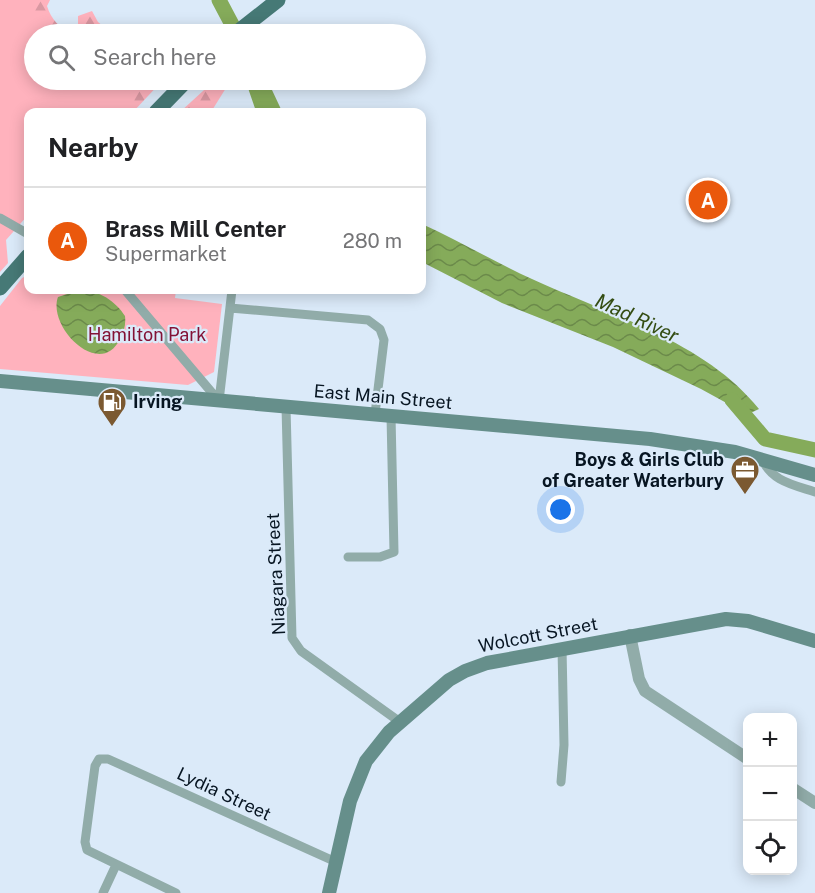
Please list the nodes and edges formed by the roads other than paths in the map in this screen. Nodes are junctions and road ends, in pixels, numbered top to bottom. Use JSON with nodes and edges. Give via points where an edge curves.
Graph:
{"nodes":[{"id":1,"x":278,"y":0,"type":"edge"},
{"id":2,"x":248,"y":24,"type":"edge"},
{"id":3,"x":177,"y":90,"type":"edge"},
{"id":4,"x":160,"y":108,"type":"edge"},
{"id":5,"x":0,"y":218,"type":"edge"},
{"id":6,"x":24,"y":232,"type":"edge"},
{"id":7,"x":24,"y":261,"type":"edge"},
{"id":8,"x":0,"y":288,"type":"edge"},
{"id":9,"x":128,"y":294,"type":"edge"},
{"id":10,"x":232,"y":294,"type":"edge"},
{"id":11,"x":230,"y":308,"type":"junction"},
{"id":12,"x":0,"y":381,"type":"edge"},
{"id":13,"x":219,"y":400,"type":"junction"},
{"id":14,"x":286,"y":407,"type":"junction"},
{"id":15,"x":375,"y":414,"type":"junction"},
{"id":16,"x":392,"y":416,"type":"junction"},
{"id":17,"x":762,"y":458,"type":"junction"},
{"id":18,"x":815,"y":474,"type":"edge"},
{"id":19,"x":815,"y":492,"type":"edge"},
{"id":20,"x":348,"y":557,"type":"dead end"},
{"id":21,"x":630,"y":635,"type":"junction"},
{"id":22,"x":815,"y":641,"type":"edge"},
{"id":23,"x":562,"y":648,"type":"junction"},
{"id":24,"x":400,"y":722,"type":"junction"},
{"id":25,"x":743,"y":756,"type":"edge"},
{"id":26,"x":561,"y":782,"type":"dead end"},
{"id":27,"x":797,"y":791,"type":"edge"},
{"id":28,"x":815,"y":803,"type":"edge"},
{"id":29,"x":336,"y":862,"type":"junction"},
{"id":30,"x":116,"y":865,"type":"junction"},
{"id":31,"x":103,"y":893,"type":"edge"},
{"id":32,"x":176,"y":893,"type":"edge"},
{"id":33,"x":329,"y":893,"type":"edge"}],
"edges":[{"from":1,"to":2,"type":"main road"},
{"from":3,"to":4,"type":"main road"},
{"from":5,"to":6,"type":"street"},
{"from":7,"to":8,"type":"main road"},
{"from":9,"to":13,"type":"street"},
{"from":10,"to":11,"type":"street"},
{"from":11,"to":13,"type":"street"},
{"from":11,"to":15,"type":"street","via":[[368,320],[380,329],[384,340]]},
{"from":12,"to":13,"type":"main road","name":"East Main Street"},
{"from":13,"to":14,"type":"main road","name":"East Main Street"},
{"from":14,"to":15,"type":"main road","name":"East Main Street"},
{"from":14,"to":24,"type":"street","name":"Niagara Street","via":[[292,638],[301,651]]},
{"from":15,"to":16,"type":"main road","name":"East Main Street"},
{"from":16,"to":17,"type":"main road","name":"East Main Street","via":[[640,438]]},
{"from":16,"to":20,"type":"street","via":[[394,552],[380,557]]},
{"from":17,"to":18,"type":"main road","name":"East Main Street"},
{"from":17,"to":19,"type":"street","via":[[774,476]]},
{"from":21,"to":22,"type":"main road","name":"Wolcott Street","via":[[737,619]]},
{"from":21,"to":23,"type":"main road","name":"Wolcott Street"},
{"from":21,"to":25,"type":"street","via":[[645,691]]},
{"from":23,"to":24,"type":"main road","name":"Wolcott Street","via":[[465,671],[438,688]]},
{"from":23,"to":26,"type":"street"},
{"from":24,"to":29,"type":"main road","name":"Wolcott Street","via":[[372,752],[359,775]]},
{"from":27,"to":28,"type":"street"},
{"from":29,"to":30,"type":"street","name":"Lydia Street","via":[[108,759],[99,759],[85,842],[87,850]]},
{"from":29,"to":33,"type":"main road","name":"Wolcott Street"},
{"from":30,"to":31,"type":"street"},
{"from":30,"to":32,"type":"street"}]}
